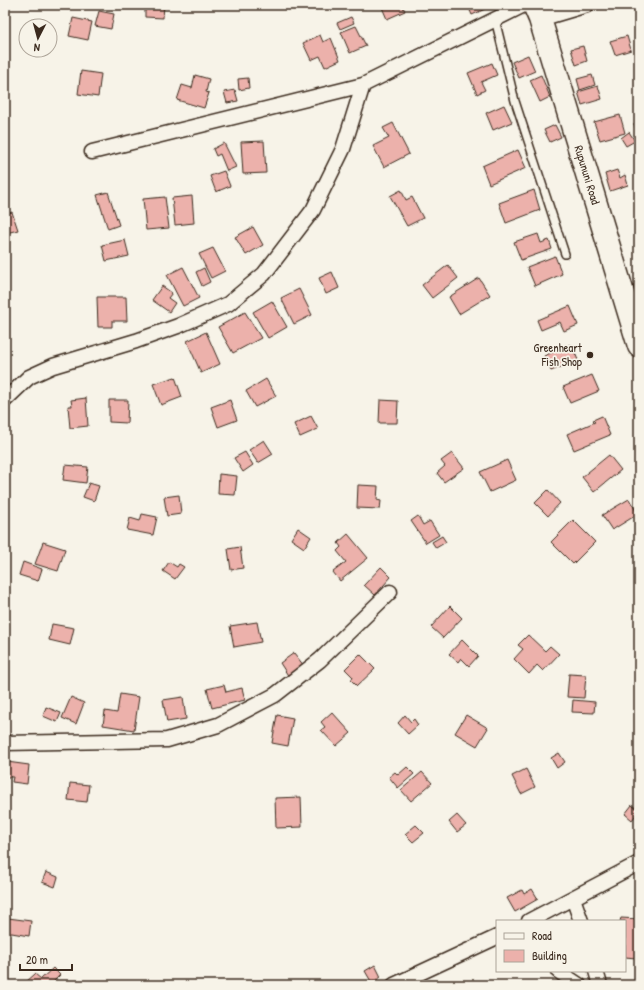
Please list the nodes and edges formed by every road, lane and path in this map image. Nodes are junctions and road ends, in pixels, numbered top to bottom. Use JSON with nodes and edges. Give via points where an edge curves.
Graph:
{"nodes":[{"id":1,"x":524,"y":5,"type":"edge"},
{"id":2,"x":586,"y":5,"type":"edge"},
{"id":3,"x":537,"y":12,"type":"edge"},
{"id":4,"x":495,"y":19,"type":"junction"},
{"id":5,"x":363,"y":85,"type":"junction"},
{"id":6,"x":92,"y":152,"type":"dead end"},
{"id":7,"x":565,"y":254,"type":"dead end"},
{"id":8,"x":639,"y":346,"type":"edge"},
{"id":9,"x":5,"y":400,"type":"edge"},
{"id":10,"x":390,"y":592,"type":"dead end"},
{"id":11,"x":5,"y":743,"type":"edge"},
{"id":12,"x":639,"y":863,"type":"edge"},
{"id":13,"x":573,"y":898,"type":"junction"},
{"id":14,"x":531,"y":920,"type":"edge"},
{"id":15,"x":580,"y":920,"type":"edge"},
{"id":16,"x":496,"y":937,"type":"edge"},
{"id":17,"x":560,"y":972,"type":"edge"},
{"id":18,"x":596,"y":972,"type":"edge"},
{"id":19,"x":394,"y":985,"type":"edge"},
{"id":20,"x":579,"y":985,"type":"edge"},
{"id":21,"x":600,"y":985,"type":"edge"}],
"edges":[{"from":1,"to":4,"type":"street"},
{"from":2,"to":3,"type":"street"},
{"from":3,"to":8,"type":"main road","name":"Rupununi Road"},
{"from":4,"to":5,"type":"street"},
{"from":4,"to":7,"type":"lane","via":[[515,101]]},
{"from":5,"to":6,"type":"street"},
{"from":5,"to":9,"type":"street","via":[[343,149],[313,210],[264,274],[228,304],[136,341],[53,366],[29,377]]},
{"from":10,"to":11,"type":"street","via":[[320,660],[275,695],[218,725],[167,740]]},
{"from":12,"to":13,"type":"street"},
{"from":13,"to":14,"type":"street"},
{"from":13,"to":15,"type":"street"},
{"from":16,"to":19,"type":"street"},
{"from":17,"to":20,"type":"street"},
{"from":18,"to":21,"type":"street"}]}
